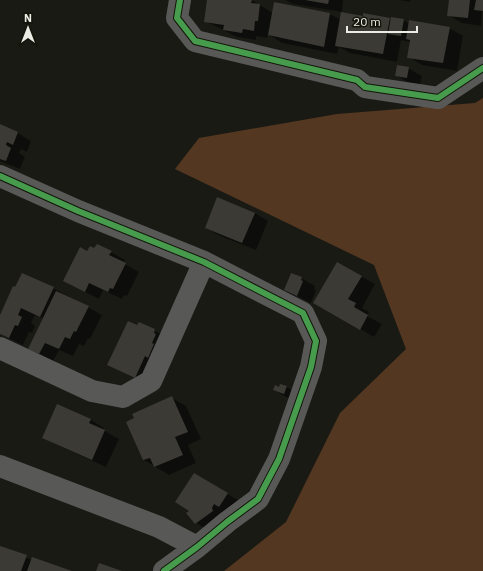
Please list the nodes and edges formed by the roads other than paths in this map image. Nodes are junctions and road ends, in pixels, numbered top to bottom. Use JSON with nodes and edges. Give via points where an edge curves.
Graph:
{"nodes":[{"id":1,"x":180,"y":0,"type":"edge"},
{"id":2,"x":483,"y":68,"type":"edge"},
{"id":3,"x":0,"y":176,"type":"edge"},
{"id":4,"x":204,"y":262,"type":"junction"},
{"id":5,"x":0,"y":348,"type":"edge"},
{"id":6,"x":0,"y":466,"type":"edge"},
{"id":7,"x":197,"y":547,"type":"junction"},
{"id":8,"x":164,"y":571,"type":"edge"}],
"edges":[{"from":1,"to":2,"type":"street","via":[[177,18],[195,41],[358,80],[365,87],[438,98]]},
{"from":3,"to":4,"type":"street"},
{"from":4,"to":5,"type":"street","via":[[151,381],[123,397],[92,391]]},
{"from":4,"to":7,"type":"street","via":[[303,313],[316,341],[311,367],[279,459],[258,499]]},
{"from":6,"to":7,"type":"street","via":[[159,527]]},
{"from":7,"to":8,"type":"street"}]}
